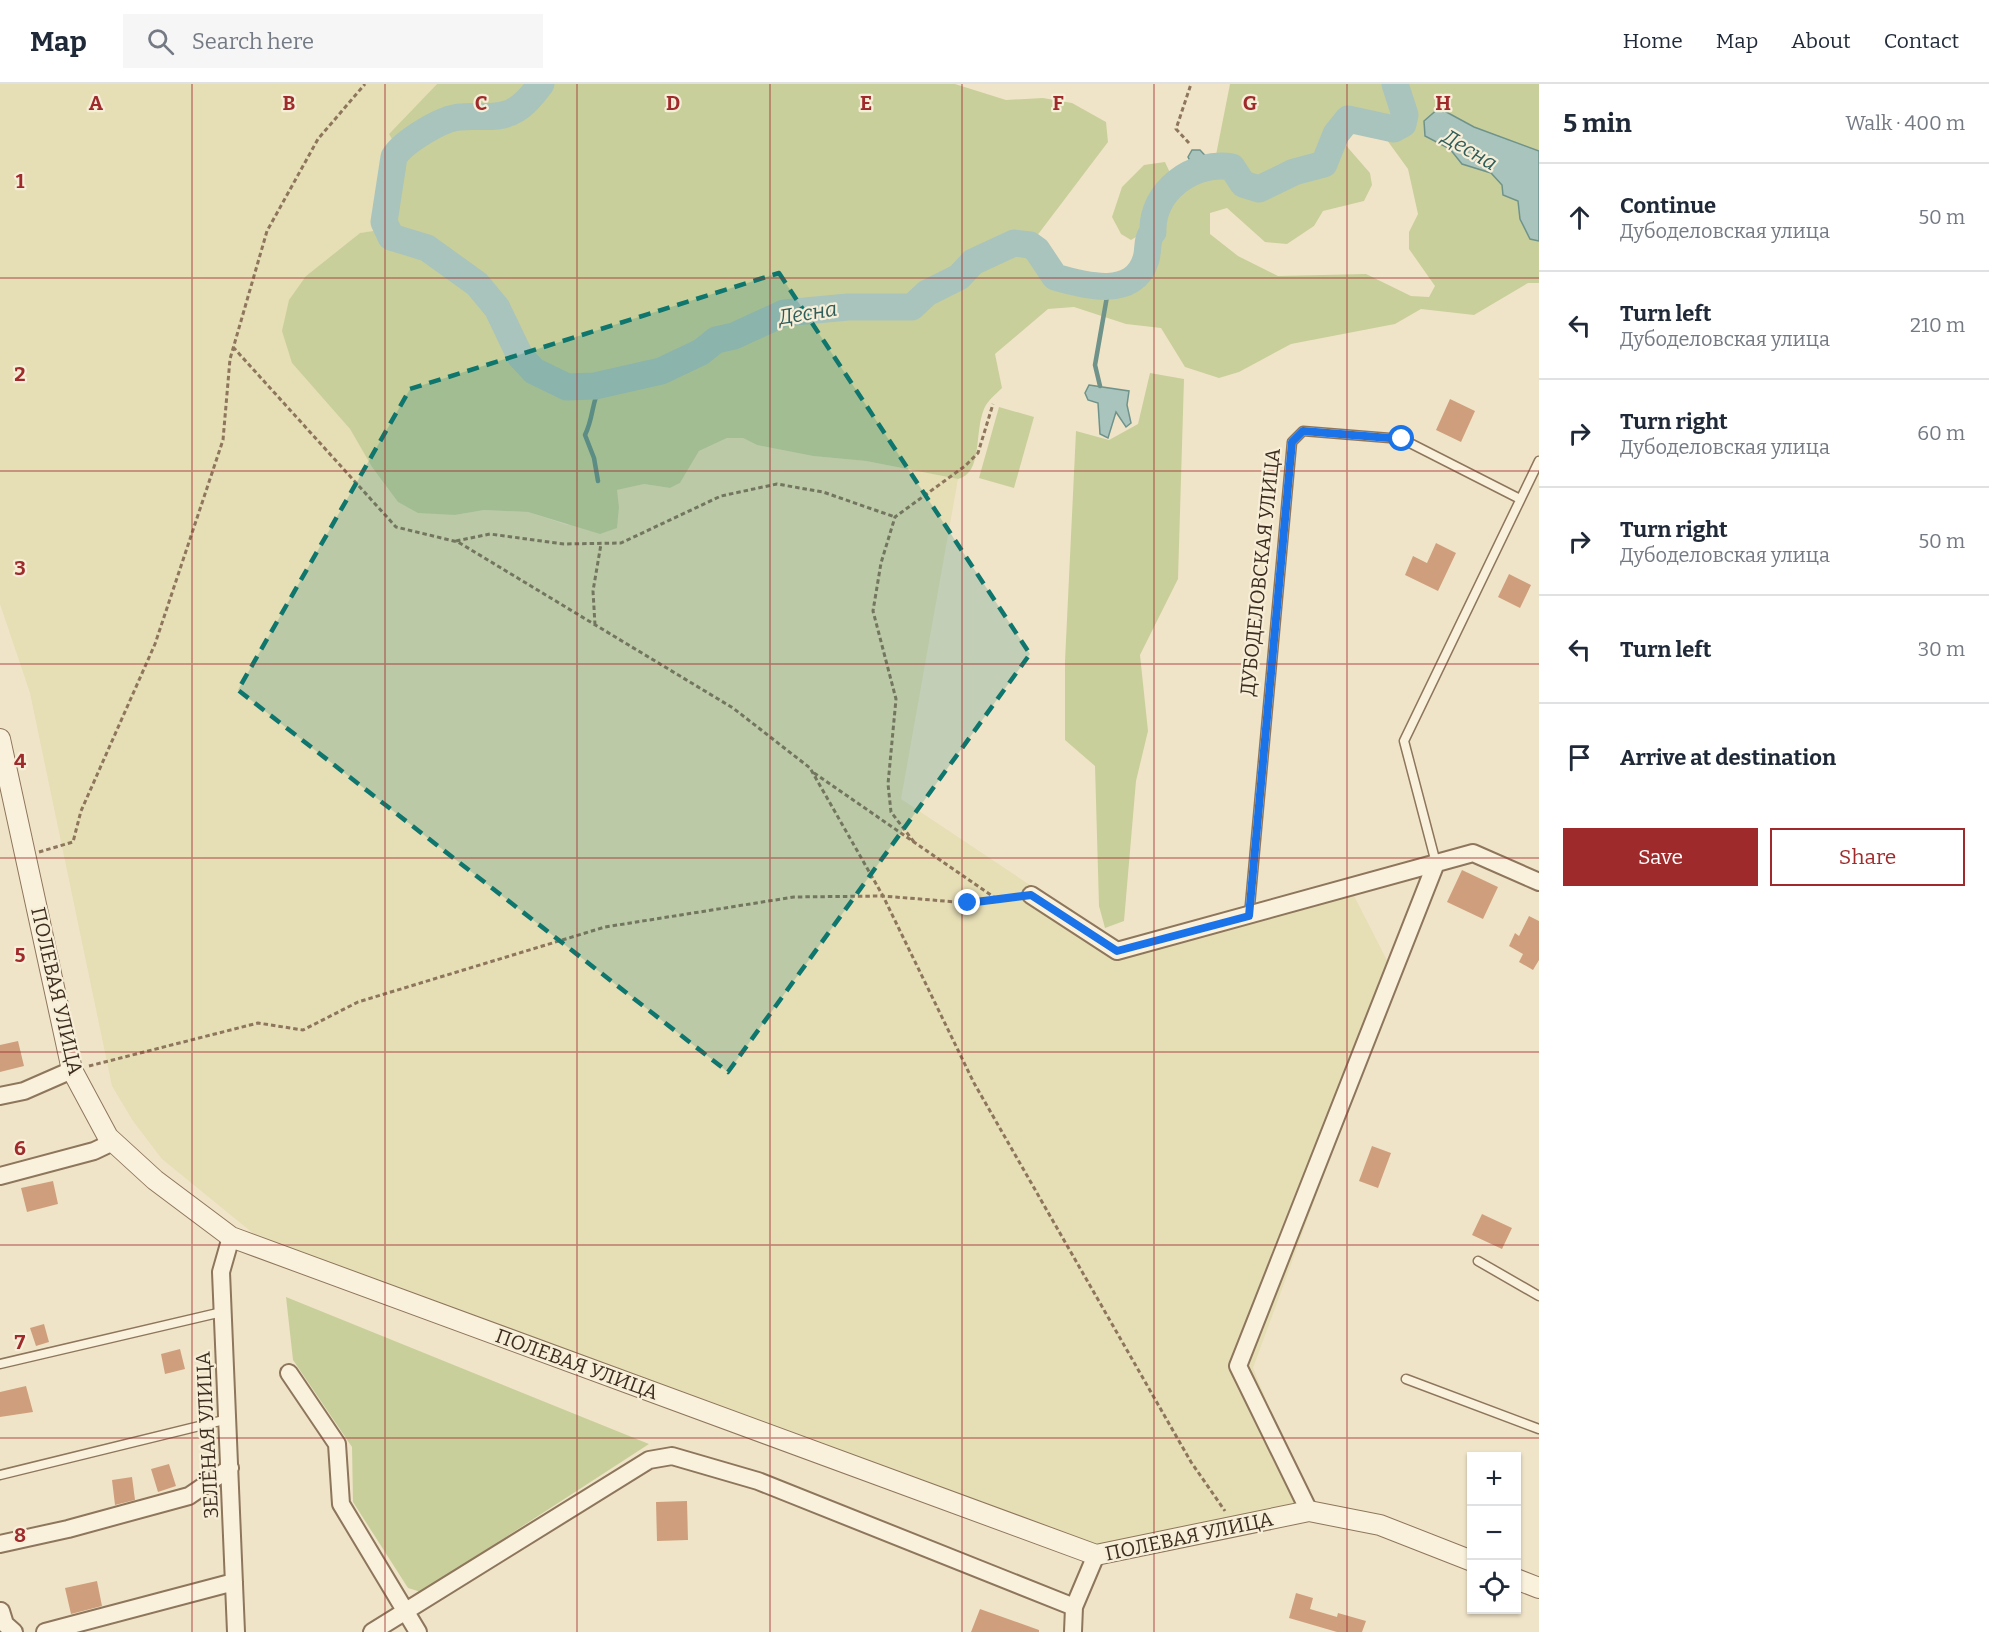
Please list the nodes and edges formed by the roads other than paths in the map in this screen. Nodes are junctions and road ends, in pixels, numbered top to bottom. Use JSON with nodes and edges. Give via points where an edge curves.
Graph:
{"nodes":[{"id":1,"x":1539,"y":461,"type":"edge"},
{"id":2,"x":1521,"y":499,"type":"junction"},
{"id":3,"x":0,"y":740,"type":"edge"},
{"id":4,"x":1436,"y":864,"type":"junction"},
{"id":5,"x":1539,"y":882,"type":"edge"},
{"id":6,"x":1031,"y":895,"type":"road end"},
{"id":7,"x":1249,"y":916,"type":"junction"},
{"id":8,"x":72,"y":1070,"type":"junction"},
{"id":9,"x":0,"y":1095,"type":"edge"},
{"id":10,"x":113,"y":1142,"type":"junction"},
{"id":11,"x":0,"y":1176,"type":"edge"},
{"id":12,"x":231,"y":1237,"type":"junction"},
{"id":13,"x":1478,"y":1261,"type":"dead end"},
{"id":14,"x":1539,"y":1296,"type":"edge"},
{"id":15,"x":222,"y":1312,"type":"junction"},
{"id":16,"x":0,"y":1364,"type":"edge"},
{"id":17,"x":289,"y":1373,"type":"dead end"},
{"id":18,"x":1406,"y":1379,"type":"dead end"},
{"id":19,"x":228,"y":1419,"type":"junction"},
{"id":20,"x":1539,"y":1429,"type":"edge"},
{"id":21,"x":230,"y":1468,"type":"junction"},
{"id":22,"x":0,"y":1474,"type":"edge"},
{"id":23,"x":1309,"y":1511,"type":"junction"},
{"id":24,"x":0,"y":1544,"type":"edge"},
{"id":25,"x":1096,"y":1555,"type":"junction"},
{"id":26,"x":1467,"y":1560,"type":"edge"},
{"id":27,"x":1521,"y":1581,"type":"edge"},
{"id":28,"x":234,"y":1582,"type":"junction"},
{"id":29,"x":1539,"y":1588,"type":"edge"},
{"id":30,"x":1074,"y":1607,"type":"junction"},
{"id":31,"x":1,"y":1611,"type":"edge"},
{"id":32,"x":405,"y":1611,"type":"junction"},
{"id":33,"x":14,"y":1632,"type":"edge"},
{"id":34,"x":45,"y":1632,"type":"edge"},
{"id":35,"x":236,"y":1632,"type":"edge"},
{"id":36,"x":372,"y":1632,"type":"edge"},
{"id":37,"x":418,"y":1632,"type":"edge"},
{"id":38,"x":1073,"y":1632,"type":"edge"}],
"edges":[{"from":1,"to":2,"type":"lane"},
{"from":2,"to":4,"type":"lane","via":[[1404,741]]},
{"from":2,"to":7,"type":"lane","name":"ДУБОДЕЛОВСКАЯ УЛИЦА","via":[[1402,439],[1303,431],[1292,442]]},
{"from":3,"to":8,"type":"street","name":"ПОЛЕВАЯ УЛИЦА"},
{"from":4,"to":5,"type":"street","via":[[1473,853]]},
{"from":4,"to":7,"type":"street"},
{"from":4,"to":23,"type":"street","via":[[1238,1366]]},
{"from":6,"to":7,"type":"street","via":[[1117,951]]},
{"from":8,"to":9,"type":"street","via":[[24,1091]]},
{"from":8,"to":10,"type":"street","name":"ПОЛЕВАЯ УЛИЦА","via":[[89,1107]]},
{"from":10,"to":11,"type":"street","via":[[94,1152]]},
{"from":10,"to":12,"type":"street","name":"ПОЛЕВАЯ УЛИЦА","via":[[155,1180]]},
{"from":12,"to":15,"type":"street","name":"ЗЕЛЁНАЯ УЛИЦА","via":[[221,1272]]},
{"from":12,"to":25,"type":"street","name":"ПОЛЕВАЯ УЛИЦА"},
{"from":13,"to":14,"type":"lane"},
{"from":15,"to":16,"type":"lane"},
{"from":15,"to":19,"type":"street","name":"ЗЕЛЁНАЯ УЛИЦА"},
{"from":17,"to":32,"type":"street","via":[[337,1444],[341,1504]]},
{"from":18,"to":20,"type":"lane"},
{"from":19,"to":21,"type":"street","name":"ЗЕЛЁНАЯ УЛИЦА"},
{"from":19,"to":22,"type":"lane"},
{"from":21,"to":24,"type":"street","via":[[189,1496]]},
{"from":21,"to":28,"type":"street","name":"ЗЕЛЁНАЯ УЛИЦА"},
{"from":23,"to":25,"type":"street","name":"ПОЛЕВАЯ УЛИЦА"},
{"from":23,"to":26,"type":"street","name":"ПОЛЕВАЯ УЛИЦА","via":[[1380,1526]]},
{"from":25,"to":30,"type":"street"},
{"from":27,"to":29,"type":"street"},
{"from":28,"to":34,"type":"street"},
{"from":28,"to":35,"type":"street","name":"ЗЕЛЁНАЯ УЛИЦА"},
{"from":30,"to":32,"type":"street","via":[[758,1481],[672,1456],[649,1460]]},
{"from":30,"to":38,"type":"street"},
{"from":31,"to":33,"type":"street","via":[[5,1624]]},
{"from":32,"to":36,"type":"street"},
{"from":32,"to":37,"type":"street"}]}
